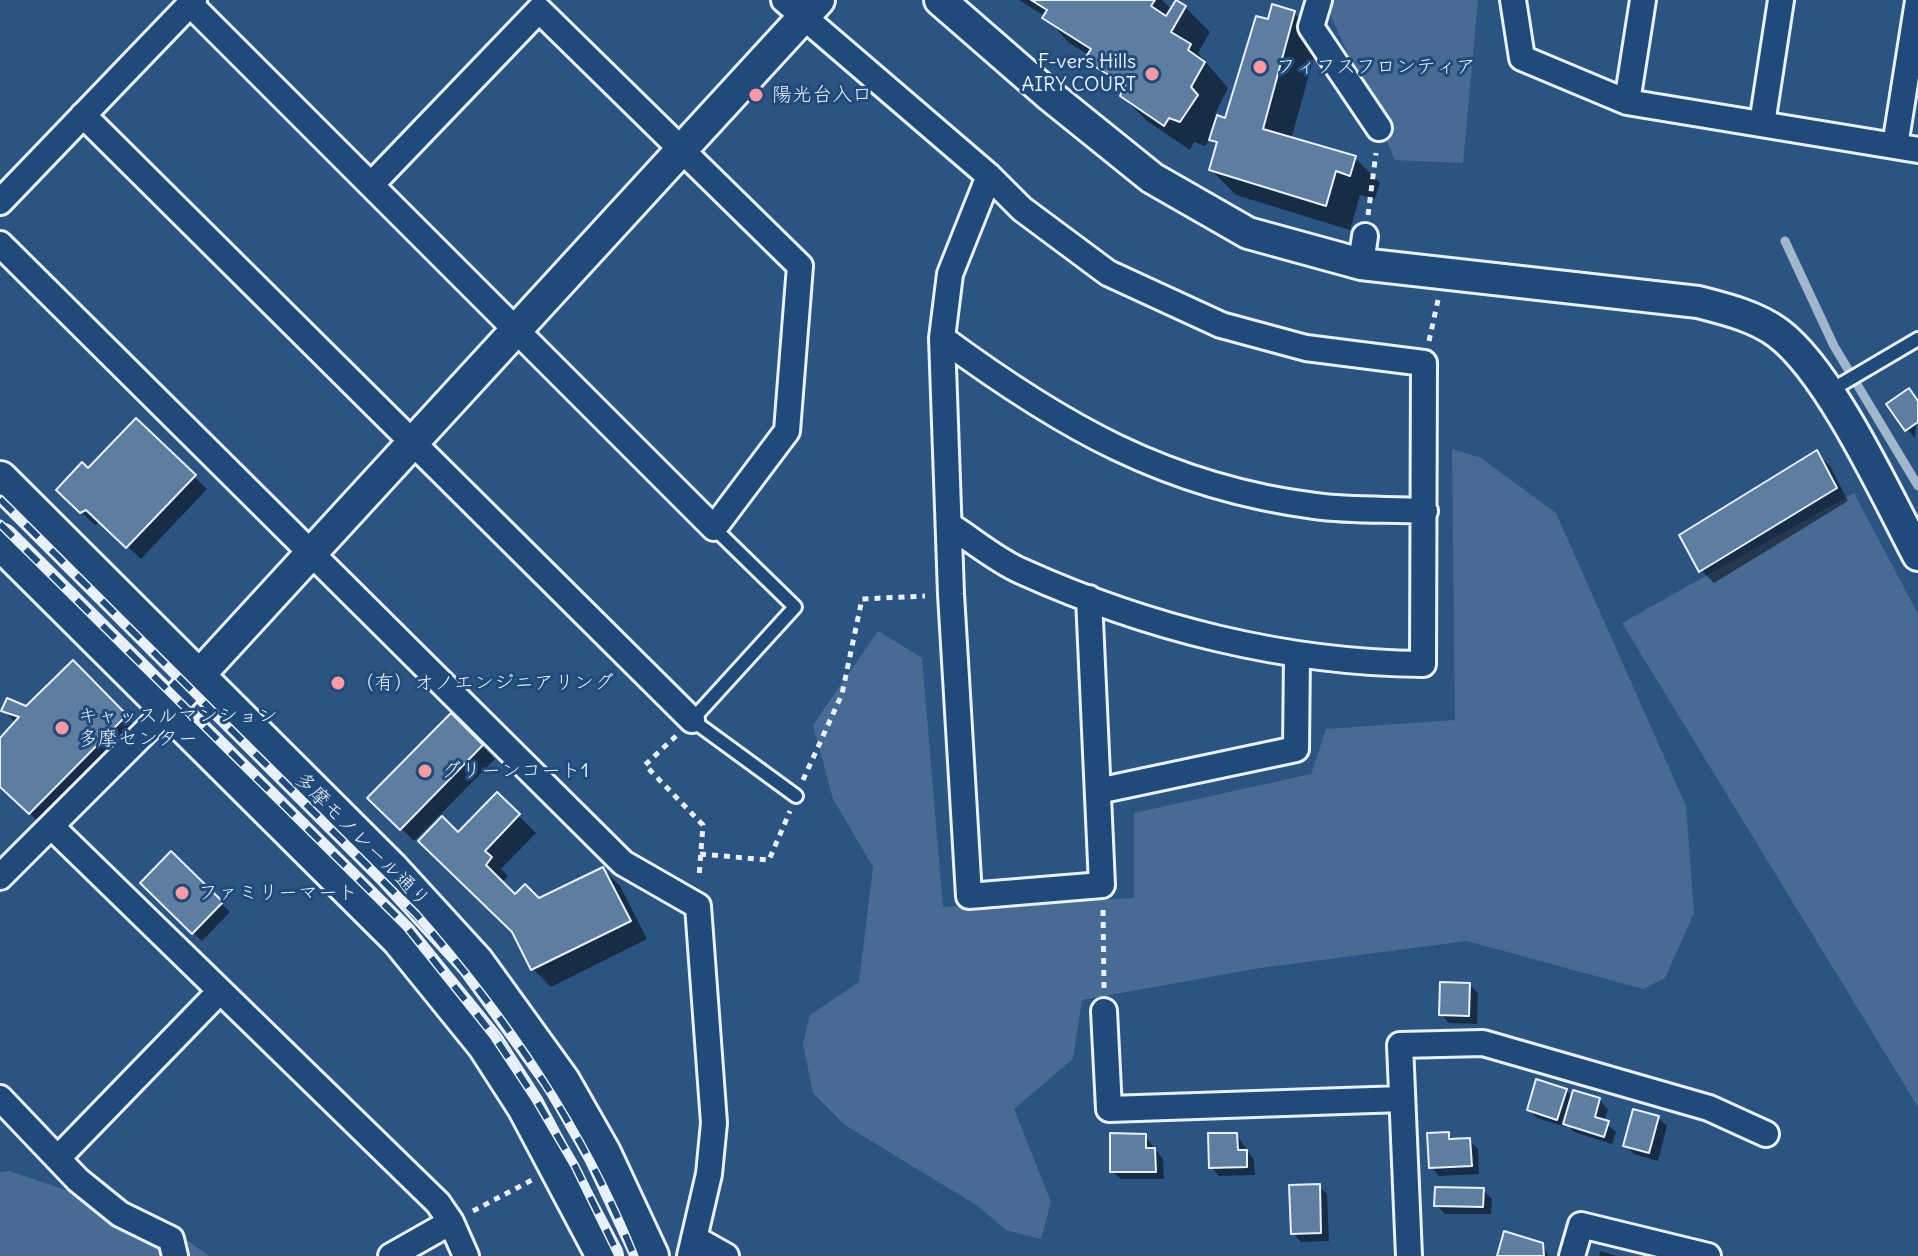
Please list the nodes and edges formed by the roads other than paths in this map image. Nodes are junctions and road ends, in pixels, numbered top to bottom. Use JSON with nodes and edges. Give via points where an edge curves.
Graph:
{"nodes":[{"id":1,"x":940,"y":0,"type":"edge"},
{"id":2,"x":1319,"y":0,"type":"edge"},
{"id":3,"x":1513,"y":0,"type":"edge"},
{"id":4,"x":1643,"y":0,"type":"edge"},
{"id":5,"x":1781,"y":0,"type":"edge"},
{"id":6,"x":1918,"y":1,"type":"edge"},
{"id":7,"x":192,"y":2,"type":"edge"},
{"id":8,"x":802,"y":6,"type":"edge"},
{"id":9,"x":1627,"y":102,"type":"junction"},
{"id":10,"x":83,"y":115,"type":"junction"},
{"id":11,"x":1762,"y":124,"type":"junction"},
{"id":12,"x":1379,"y":128,"type":"road end"},
{"id":13,"x":1907,"y":148,"type":"edge"},
{"id":14,"x":681,"y":152,"type":"junction"},
{"id":15,"x":989,"y":176,"type":"junction"},
{"id":16,"x":371,"y":185,"type":"junction"},
{"id":17,"x":0,"y":202,"type":"edge"},
{"id":18,"x":0,"y":244,"type":"edge"},
{"id":19,"x":517,"y":331,"type":"junction"},
{"id":20,"x":942,"y":338,"type":"junction"},
{"id":21,"x":1918,"y":339,"type":"edge"},
{"id":22,"x":1838,"y":387,"type":"junction"},
{"id":23,"x":413,"y":444,"type":"junction"},
{"id":24,"x":0,"y":479,"type":"edge"},
{"id":25,"x":1425,"y":511,"type":"junction"},
{"id":26,"x":949,"y":525,"type":"junction"},
{"id":27,"x":714,"y":528,"type":"junction"},
{"id":28,"x":0,"y":542,"type":"edge"},
{"id":29,"x":313,"y":553,"type":"junction"},
{"id":30,"x":1918,"y":555,"type":"edge"},
{"id":31,"x":1089,"y":598,"type":"junction"},
{"id":32,"x":1297,"y":655,"type":"junction"},
{"id":33,"x":200,"y":677,"type":"junction"},
{"id":34,"x":169,"y":708,"type":"junction"},
{"id":35,"x":692,"y":720,"type":"junction"},
{"id":36,"x":1098,"y":791,"type":"junction"},
{"id":37,"x":796,"y":796,"type":"road end"},
{"id":38,"x":51,"y":826,"type":"junction"},
{"id":39,"x":0,"y":877,"type":"edge"},
{"id":40,"x":220,"y":991,"type":"junction"},
{"id":41,"x":1104,"y":1011,"type":"road end"},
{"id":42,"x":0,"y":1098,"type":"edge"},
{"id":43,"x":1402,"y":1099,"type":"junction"},
{"id":44,"x":1766,"y":1134,"type":"dead end"},
{"id":45,"x":59,"y":1157,"type":"junction"},
{"id":46,"x":451,"y":1222,"type":"junction"},
{"id":47,"x":692,"y":1247,"type":"edge"},
{"id":48,"x":175,"y":1256,"type":"edge"},
{"id":49,"x":391,"y":1256,"type":"edge"},
{"id":50,"x":466,"y":1256,"type":"edge"},
{"id":51,"x":604,"y":1256,"type":"edge"},
{"id":52,"x":651,"y":1256,"type":"edge"},
{"id":53,"x":726,"y":1256,"type":"edge"},
{"id":54,"x":1409,"y":1256,"type":"edge"},
{"id":55,"x":1572,"y":1256,"type":"edge"},
{"id":56,"x":1708,"y":1256,"type":"edge"}],
"edges":[{"from":1,"to":22,"type":"street","via":[[1166,186],[1248,233],[1363,250],[1444,272],[1669,297],[1738,313],[1777,332]]},
{"from":2,"to":12,"type":"street","via":[[1311,27]]},
{"from":3,"to":9,"type":"street","via":[[1522,58]]},
{"from":4,"to":9,"type":"street"},
{"from":5,"to":11,"type":"street"},
{"from":6,"to":13,"type":"street"},
{"from":7,"to":10,"type":"street"},
{"from":7,"to":16,"type":"street"},
{"from":8,"to":14,"type":"street"},
{"from":8,"to":15,"type":"street"},
{"from":9,"to":11,"type":"street"},
{"from":10,"to":17,"type":"street"},
{"from":10,"to":23,"type":"street"},
{"from":11,"to":13,"type":"street"},
{"from":14,"to":16,"type":"street","via":[[539,10]]},
{"from":14,"to":19,"type":"street"},
{"from":14,"to":27,"type":"street","via":[[800,266],[787,431]]},
{"from":15,"to":20,"type":"street","via":[[950,274]]},
{"from":15,"to":25,"type":"street","via":[[1022,209],[1108,273],[1221,325],[1306,348],[1424,363]]},
{"from":16,"to":19,"type":"street"},
{"from":18,"to":29,"type":"street"},
{"from":19,"to":23,"type":"street"},
{"from":19,"to":27,"type":"street"},
{"from":20,"to":25,"type":"street","via":[[1019,395],[1097,441],[1180,474],[1315,506]]},
{"from":20,"to":26,"type":"street"},
{"from":21,"to":22,"type":"lane"},
{"from":22,"to":30,"type":"street"},
{"from":23,"to":29,"type":"street"},
{"from":23,"to":35,"type":"street"},
{"from":24,"to":33,"type":"main road","name":"多摩モノレール通り"},
{"from":25,"to":32,"type":"street","via":[[1423,664],[1360,664]]},
{"from":26,"to":31,"type":"street","via":[[1019,570]]},
{"from":26,"to":36,"type":"street","via":[[969,896],[1102,885]]},
{"from":27,"to":35,"type":"lane","via":[[795,607]]},
{"from":28,"to":34,"type":"main road"},
{"from":29,"to":33,"type":"street"},
{"from":29,"to":47,"type":"street","via":[[623,863],[698,906],[714,1123]]},
{"from":31,"to":32,"type":"street","via":[[1188,630]]},
{"from":31,"to":36,"type":"street"},
{"from":32,"to":36,"type":"street","via":[[1296,749]]},
{"from":33,"to":34,"type":"street"},
{"from":33,"to":52,"type":"main road","name":"多摩モノレール通り","via":[[431,910],[485,973],[562,1081]]},
{"from":34,"to":38,"type":"street"},
{"from":34,"to":51,"type":"main road","via":[[358,895],[447,996],[525,1107]]},
{"from":35,"to":37,"type":"lane"},
{"from":38,"to":39,"type":"street"},
{"from":38,"to":40,"type":"street"},
{"from":40,"to":45,"type":"street"},
{"from":40,"to":46,"type":"street","via":[[438,1203]]},
{"from":41,"to":43,"type":"street","via":[[1109,1109]]},
{"from":42,"to":45,"type":"street"},
{"from":43,"to":44,"type":"street","via":[[1400,1045],[1483,1043],[1709,1108]]},
{"from":43,"to":54,"type":"street"},
{"from":45,"to":48,"type":"street","via":[[120,1214],[171,1239]]},
{"from":46,"to":49,"type":"street"},
{"from":46,"to":50,"type":"street"},
{"from":47,"to":53,"type":"street"},
{"from":55,"to":56,"type":"street","via":[[1581,1225]]}]}
